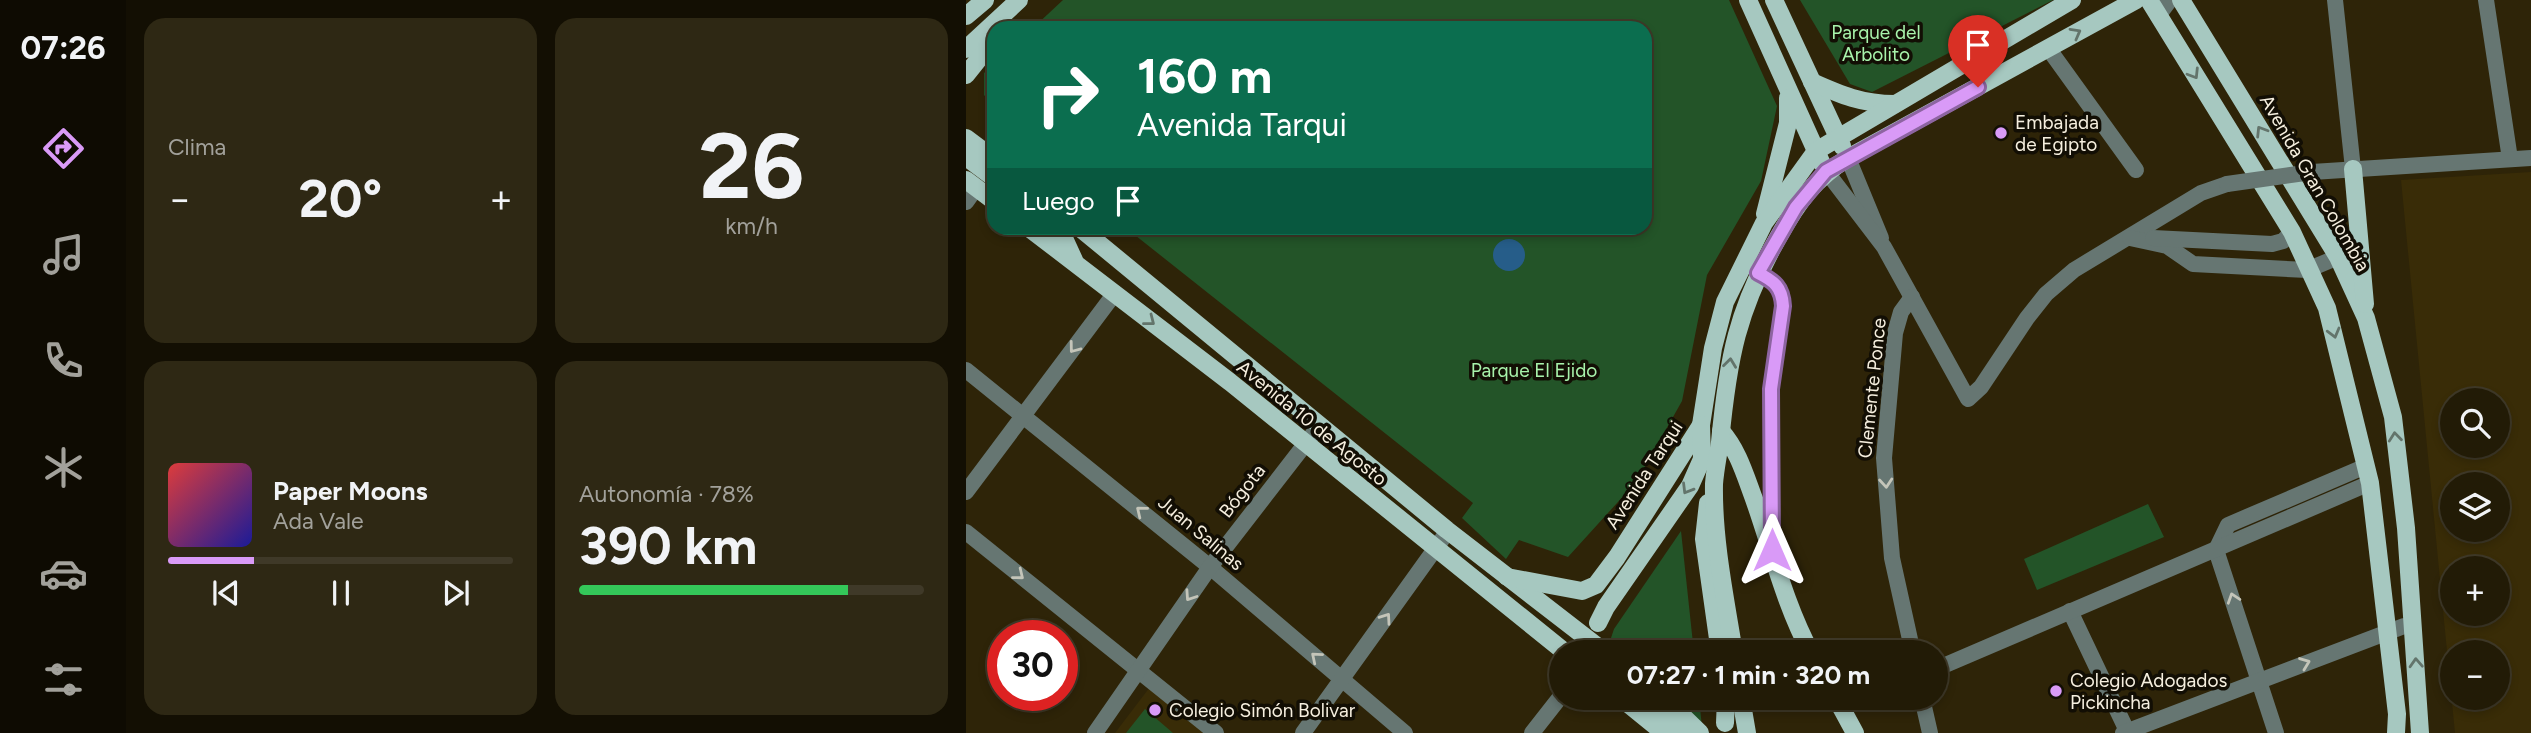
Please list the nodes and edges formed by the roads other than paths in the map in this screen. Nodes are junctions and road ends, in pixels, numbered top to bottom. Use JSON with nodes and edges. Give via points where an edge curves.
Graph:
{"nodes":[{"id":1,"x":985,"y":0,"type":"edge"},
{"id":2,"x":1002,"y":0,"type":"edge"},
{"id":3,"x":1019,"y":0,"type":"edge"},
{"id":4,"x":1030,"y":0,"type":"edge"},
{"id":5,"x":1748,"y":0,"type":"edge"},
{"id":6,"x":1774,"y":0,"type":"edge"},
{"id":7,"x":2072,"y":0,"type":"edge"},
{"id":8,"x":2136,"y":0,"type":"edge"},
{"id":9,"x":2170,"y":0,"type":"edge"},
{"id":10,"x":2180,"y":0,"type":"edge"},
{"id":11,"x":2335,"y":0,"type":"edge"},
{"id":12,"x":2486,"y":0,"type":"edge"},
{"id":13,"x":2153,"y":8,"type":"edge"},
{"id":14,"x":966,"y":16,"type":"edge"},
{"id":15,"x":996,"y":21,"type":"edge"},
{"id":16,"x":1011,"y":21,"type":"edge"},
{"id":17,"x":987,"y":30,"type":"edge"},
{"id":18,"x":966,"y":32,"type":"edge"},
{"id":19,"x":2048,"y":48,"type":"junction"},
{"id":20,"x":966,"y":49,"type":"edge"},
{"id":21,"x":987,"y":49,"type":"edge"},
{"id":22,"x":966,"y":75,"type":"edge"},
{"id":23,"x":1812,"y":82,"type":"junction"},
{"id":24,"x":1786,"y":85,"type":"junction"},
{"id":25,"x":1899,"y":104,"type":"junction"},
{"id":26,"x":1837,"y":137,"type":"junction"},
{"id":27,"x":966,"y":138,"type":"edge"},
{"id":28,"x":1816,"y":151,"type":"junction"},
{"id":29,"x":987,"y":154,"type":"edge"},
{"id":30,"x":966,"y":157,"type":"edge"},
{"id":31,"x":1848,"y":158,"type":"junction"},
{"id":32,"x":2531,"y":158,"type":"edge"},
{"id":33,"x":2510,"y":159,"type":"junction"},
{"id":34,"x":2353,"y":169,"type":"junction"},
{"id":35,"x":2136,"y":170,"type":"dead end"},
{"id":36,"x":1826,"y":171,"type":"junction"},
{"id":37,"x":987,"y":173,"type":"edge"},
{"id":38,"x":969,"y":190,"type":"edge"},
{"id":39,"x":987,"y":198,"type":"edge"},
{"id":40,"x":1764,"y":223,"type":"junction"},
{"id":41,"x":2292,"y":232,"type":"junction"},
{"id":42,"x":1038,"y":235,"type":"edge"},
{"id":43,"x":1062,"y":235,"type":"edge"},
{"id":44,"x":1089,"y":235,"type":"edge"},
{"id":45,"x":2130,"y":238,"type":"junction"},
{"id":46,"x":1101,"y":245,"type":"junction"},
{"id":47,"x":1884,"y":247,"type":"junction"},
{"id":48,"x":2339,"y":257,"type":"junction"},
{"id":49,"x":1080,"y":267,"type":"junction"},
{"id":50,"x":2308,"y":270,"type":"junction"},
{"id":51,"x":1758,"y":273,"type":"junction"},
{"id":52,"x":1115,"y":293,"type":"junction"},
{"id":53,"x":1912,"y":297,"type":"junction"},
{"id":54,"x":2366,"y":318,"type":"junction"},
{"id":55,"x":966,"y":370,"type":"edge"},
{"id":56,"x":1024,"y":415,"type":"junction"},
{"id":57,"x":1320,"y":425,"type":"junction"},
{"id":58,"x":1701,"y":425,"type":"junction"},
{"id":59,"x":1721,"y":431,"type":"junction"},
{"id":60,"x":1308,"y":447,"type":"junction"},
{"id":61,"x":2368,"y":474,"type":"junction"},
{"id":62,"x":1714,"y":483,"type":"junction"},
{"id":63,"x":966,"y":492,"type":"edge"},
{"id":64,"x":1448,"y":531,"type":"junction"},
{"id":65,"x":966,"y":532,"type":"edge"},
{"id":66,"x":1435,"y":549,"type":"junction"},
{"id":67,"x":1772,"y":550,"type":"junction"},
{"id":68,"x":2216,"y":550,"type":"junction"},
{"id":69,"x":1213,"y":569,"type":"junction"},
{"id":70,"x":1507,"y":577,"type":"junction"},
{"id":71,"x":2070,"y":611,"type":"junction"},
{"id":72,"x":1598,"y":623,"type":"dead end"},
{"id":73,"x":2395,"y":629,"type":"junction"},
{"id":74,"x":1550,"y":640,"type":"edge"},
{"id":75,"x":1589,"y":640,"type":"edge"},
{"id":76,"x":1718,"y":640,"type":"edge"},
{"id":77,"x":1732,"y":640,"type":"edge"},
{"id":78,"x":1806,"y":640,"type":"edge"},
{"id":79,"x":1910,"y":640,"type":"edge"},
{"id":80,"x":1948,"y":664,"type":"edge"},
{"id":81,"x":1140,"y":670,"type":"junction"},
{"id":82,"x":1342,"y":679,"type":"junction"},
{"id":83,"x":2260,"y":680,"type":"junction"},
{"id":84,"x":1550,"y":710,"type":"edge"},
{"id":85,"x":1636,"y":710,"type":"edge"},
{"id":86,"x":1661,"y":710,"type":"edge"},
{"id":87,"x":1676,"y":710,"type":"edge"},
{"id":88,"x":1726,"y":710,"type":"edge"},
{"id":89,"x":1743,"y":710,"type":"edge"},
{"id":90,"x":1843,"y":710,"type":"edge"},
{"id":91,"x":1925,"y":710,"type":"edge"},
{"id":92,"x":1725,"y":723,"type":"dead end"},
{"id":93,"x":1095,"y":733,"type":"edge"},
{"id":94,"x":1216,"y":733,"type":"edge"},
{"id":95,"x":1303,"y":733,"type":"edge"},
{"id":96,"x":1405,"y":733,"type":"edge"},
{"id":97,"x":1532,"y":733,"type":"edge"},
{"id":98,"x":1664,"y":733,"type":"edge"},
{"id":99,"x":1684,"y":733,"type":"edge"},
{"id":100,"x":1700,"y":733,"type":"edge"},
{"id":101,"x":1747,"y":733,"type":"edge"},
{"id":102,"x":1855,"y":733,"type":"edge"},
{"id":103,"x":1930,"y":733,"type":"edge"},
{"id":104,"x":2126,"y":733,"type":"edge"},
{"id":105,"x":2276,"y":733,"type":"edge"},
{"id":106,"x":2396,"y":733,"type":"edge"},
{"id":107,"x":2420,"y":733,"type":"edge"}],
"edges":[{"from":1,"to":14,"type":"main road"},
{"from":2,"to":18,"type":"main road"},
{"from":3,"to":15,"type":"main road"},
{"from":4,"to":16,"type":"main road"},
{"from":5,"to":24,"type":"main road"},
{"from":6,"to":23,"type":"main road"},
{"from":7,"to":25,"type":"main road","name":"Avenida Tarqui"},
{"from":19,"to":8,"type":"main road","one_way":true},
{"from":9,"to":13,"type":"street"},
{"from":48,"to":10,"type":"main road","name":"Avenida Gran Colombia","one_way":true},
{"from":11,"to":34,"type":"street","name":"Avenida Gran Colombia"},
{"from":12,"to":33,"type":"street"},
{"from":13,"to":41,"type":"main road","one_way":true},
{"from":17,"to":20,"type":"main road"},
{"from":19,"to":31,"type":"main road"},
{"from":19,"to":35,"type":"street"},
{"from":21,"to":22,"type":"main road"},
{"from":23,"to":25,"type":"main road","via":[[1844,98]]},
{"from":23,"to":26,"type":"main road"},
{"from":24,"to":28,"type":"main road"},
{"from":24,"to":40,"type":"main road","via":[[1788,123]]},
{"from":25,"to":26,"type":"main road","name":"Avenida Tarqui"},
{"from":26,"to":28,"type":"main road","name":"Avenida Tarqui"},
{"from":26,"to":31,"type":"main road"},
{"from":27,"to":29,"type":"main road"},
{"from":28,"to":36,"type":"main road"},
{"from":28,"to":40,"type":"main road","name":"Avenida Tarqui"},
{"from":30,"to":37,"type":"main road"},
{"from":31,"to":36,"type":"main road"},
{"from":31,"to":47,"type":"street"},
{"from":32,"to":33,"type":"street"},
{"from":33,"to":34,"type":"street"},
{"from":34,"to":45,"type":"street","bridge":true,"via":[[2227,184],[2201,193]]},
{"from":34,"to":54,"type":"main road"},
{"from":36,"to":47,"type":"street"},
{"from":36,"to":51,"type":"main road","via":[[1796,207]]},
{"from":38,"to":39,"type":"main road"},
{"from":40,"to":58,"type":"main road","name":"Avenida Tarqui","via":[[1725,302]]},
{"from":41,"to":45,"type":"street","via":[[2272,244]]},
{"from":41,"to":50,"type":"main road"},
{"from":42,"to":49,"type":"main road","name":"Avenida 10 de Agosto"},
{"from":43,"to":49,"type":"main road"},
{"from":44,"to":46,"type":"main road","name":"Avenida 10 de Agosto"},
{"from":45,"to":50,"type":"street","via":[[2167,246],[2193,264]]},
{"from":45,"to":53,"type":"street","via":[[2093,257],[2046,294],[1968,399]]},
{"from":46,"to":49,"type":"main road"},
{"from":46,"to":57,"type":"main road","name":"Avenida 10 de Agosto"},
{"from":47,"to":53,"type":"street"},
{"from":48,"to":50,"type":"street"},
{"from":48,"to":54,"type":"main road","name":"Avenida Gran Colombia"},
{"from":49,"to":52,"type":"main road","name":"Avenida 10 de Agosto"},
{"from":50,"to":61,"type":"main road","one_way":true,"via":[[2327,308]]},
{"from":59,"to":51,"type":"main road","one_way":true,"via":[[1732,347]]},
{"from":51,"to":67,"type":"street","via":[[1782,292],[1783,306],[1771,389]]},
{"from":52,"to":56,"type":"street","one_way":true},
{"from":52,"to":60,"type":"main road","name":"Avenida 10 de Agosto","one_way":true},
{"from":53,"to":79,"type":"street","name":"Clemente Ponce","one_way":true,"via":[[1901,312],[1895,333],[1884,458],[1892,558]]},
{"from":107,"to":54,"type":"main road","name":"Avenida Gran Colombia","one_way":true,"via":[[2393,417]]},
{"from":55,"to":56,"type":"street","name":"Juan Salinas"},
{"from":56,"to":63,"type":"street"},
{"from":69,"to":56,"type":"street","name":"Juan Salinas","one_way":true},
{"from":57,"to":60,"type":"street","name":"Bógota"},
{"from":57,"to":64,"type":"main road","name":"Avenida 10 de Agosto"},
{"from":58,"to":59,"type":"main road"},
{"from":58,"to":70,"type":"main road","name":"Avenida Tarqui","via":[[1596,584],[1581,591]]},
{"from":58,"to":72,"type":"main road","one_way":true,"via":[[1702,459],[1690,486]]},
{"from":59,"to":62,"type":"main road"},
{"from":59,"to":67,"type":"main road","via":[[1732,442]]},
{"from":60,"to":66,"type":"main road","name":"Avenida 10 de Agosto"},
{"from":60,"to":69,"type":"street","name":"Bógota"},
{"from":61,"to":68,"type":"street"},
{"from":61,"to":73,"type":"main road"},
{"from":62,"to":76,"type":"main road","via":[[1704,538]]},
{"from":62,"to":77,"type":"main road"},
{"from":64,"to":66,"type":"street"},
{"from":64,"to":70,"type":"main road","name":"Avenida 10 de Agosto"},
{"from":65,"to":81,"type":"street","one_way":true},
{"from":66,"to":74,"type":"main road","name":"Avenida 10 de Agosto"},
{"from":82,"to":66,"type":"street","one_way":true},
{"from":67,"to":78,"type":"main road"},
{"from":68,"to":71,"type":"street"},
{"from":83,"to":68,"type":"street","one_way":true},
{"from":69,"to":81,"type":"street","name":"Bógota","one_way":true},
{"from":82,"to":69,"type":"street","name":"Juan Salinas","one_way":true},
{"from":70,"to":75,"type":"main road","name":"Avenida 10 de Agosto"},
{"from":71,"to":80,"type":"street"},
{"from":71,"to":104,"type":"street"},
{"from":83,"to":73,"type":"street","one_way":true},
{"from":73,"to":106,"type":"main road"},
{"from":81,"to":93,"type":"street","name":"Bógota"},
{"from":81,"to":94,"type":"street"},
{"from":82,"to":95,"type":"street"},
{"from":82,"to":96,"type":"street","name":"Juan Salinas"},
{"from":83,"to":104,"type":"street"},
{"from":83,"to":105,"type":"street"},
{"from":84,"to":97,"type":"street"},
{"from":85,"to":98,"type":"main road"},
{"from":86,"to":99,"type":"main road"},
{"from":87,"to":100,"type":"main road"},
{"from":88,"to":92,"type":"main road"},
{"from":89,"to":101,"type":"main road"},
{"from":90,"to":102,"type":"main road"},
{"from":91,"to":103,"type":"street"}]}
